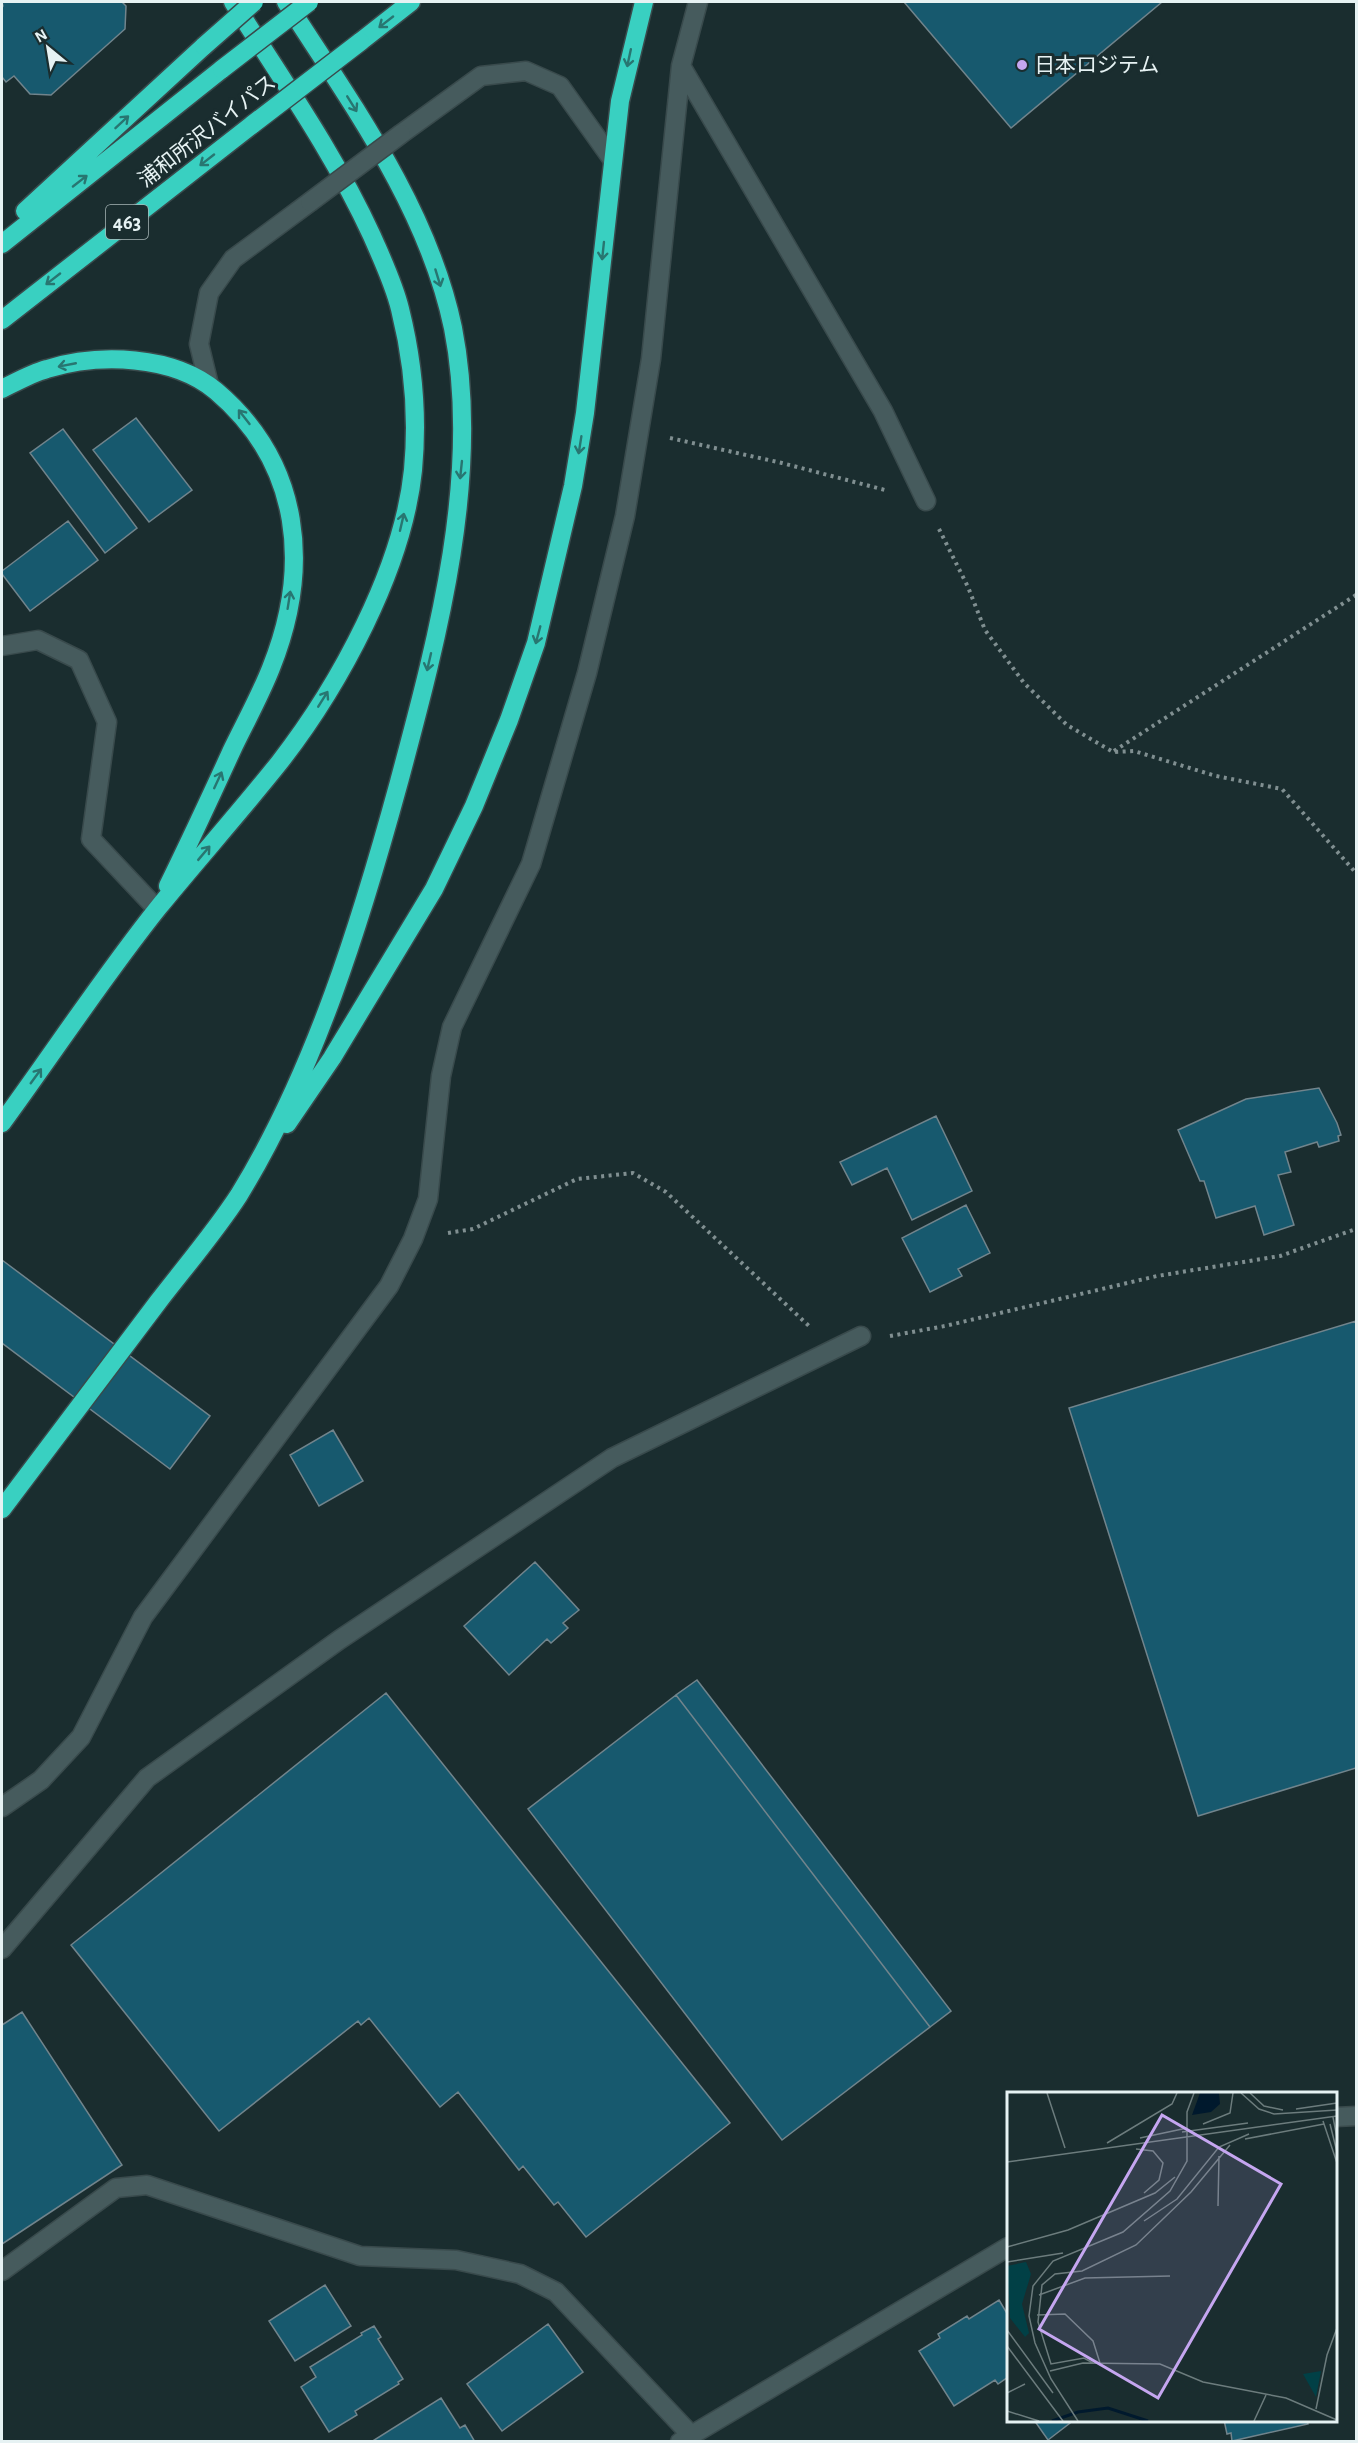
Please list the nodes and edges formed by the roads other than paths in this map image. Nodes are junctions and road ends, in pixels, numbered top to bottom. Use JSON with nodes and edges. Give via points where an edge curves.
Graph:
{"nodes":[{"id":1,"x":233,"y":2,"type":"edge"},
{"id":2,"x":254,"y":2,"type":"edge"},
{"id":3,"x":286,"y":2,"type":"edge"},
{"id":4,"x":309,"y":2,"type":"edge"},
{"id":5,"x":411,"y":2,"type":"edge"},
{"id":6,"x":644,"y":2,"type":"edge"},
{"id":7,"x":698,"y":2,"type":"edge"},
{"id":8,"x":681,"y":66,"type":"junction"},
{"id":9,"x":612,"y":159,"type":"junction"},
{"id":10,"x":2,"y":233,"type":"edge"},
{"id":11,"x":2,"y":244,"type":"edge"},
{"id":12,"x":2,"y":320,"type":"edge"},
{"id":13,"x":209,"y":385,"type":"junction"},
{"id":14,"x":2,"y":389,"type":"edge"},
{"id":15,"x":926,"y":501,"type":"road end"},
{"id":16,"x":2,"y":646,"type":"edge"},
{"id":17,"x":157,"y":909,"type":"junction"},
{"id":18,"x":2,"y":1123,"type":"edge"},
{"id":19,"x":238,"y":1196,"type":"junction"},
{"id":20,"x":861,"y":1336,"type":"road end"},
{"id":21,"x":2,"y":1509,"type":"edge"},
{"id":22,"x":2,"y":1807,"type":"edge"},
{"id":23,"x":2,"y":1948,"type":"edge"},
{"id":24,"x":1356,"y":2116,"type":"edge"},
{"id":25,"x":1337,"y":2117,"type":"edge"},
{"id":26,"x":1007,"y":2248,"type":"edge"},
{"id":27,"x":2,"y":2271,"type":"edge"},
{"id":28,"x":686,"y":2438,"type":"edge"}],
"edges":[{"from":17,"to":1,"type":"highway","one_way":true,"via":[[280,761],[324,699],[383,583],[401,528],[412,473],[415,420],[410,361],[399,306],[380,254],[327,151]]},
{"from":10,"to":2,"type":"highway","one_way":true,"bridge":true},
{"from":3,"to":19,"type":"highway","one_way":true,"via":[[390,168],[416,219],[452,326],[461,383],[463,450],[441,614],[382,845],[312,1048],[281,1117]]},
{"from":11,"to":4,"type":"highway","name":"浦和所沢バイパス","one_way":true,"bridge":true},
{"from":5,"to":12,"type":"highway","name":"浦和所沢バイパス","number":"463","one_way":true,"bridge":true},
{"from":6,"to":9,"type":"highway","one_way":true,"via":[[620,101]]},
{"from":7,"to":8,"type":"street"},
{"from":8,"to":15,"type":"street","via":[[883,411]]},
{"from":8,"to":22,"type":"street","via":[[654,336],[625,516],[587,673],[531,864],[452,1027],[441,1076],[428,1199],[413,1239],[389,1286],[143,1617],[81,1737],[41,1780]]},
{"from":9,"to":13,"type":"street","bridge":true,"via":[[560,86],[526,71],[481,76],[233,259],[209,293],[199,344]]},
{"from":9,"to":19,"type":"highway","one_way":true,"via":[[588,390],[573,486],[536,643],[509,720],[434,889],[332,1058]]},
{"from":13,"to":14,"type":"highway","one_way":true,"via":[[174,369],[136,360],[97,359],[47,369]]},
{"from":17,"to":13,"type":"highway","one_way":true,"via":[[271,668],[286,619],[293,573],[293,524],[282,483],[266,446],[239,410]]},
{"from":16,"to":17,"type":"street","via":[[38,640],[79,660],[107,722],[91,839]]},
{"from":18,"to":17,"type":"highway","one_way":true},
{"from":19,"to":21,"type":"highway"},
{"from":20,"to":23,"type":"street","via":[[612,1458],[320,1654],[147,1778]]},
{"from":24,"to":25,"type":"street"},
{"from":26,"to":28,"type":"street"},
{"from":27,"to":28,"type":"street","via":[[116,2188],[147,2185],[360,2256],[456,2260],[520,2274],[556,2292]]}]}
